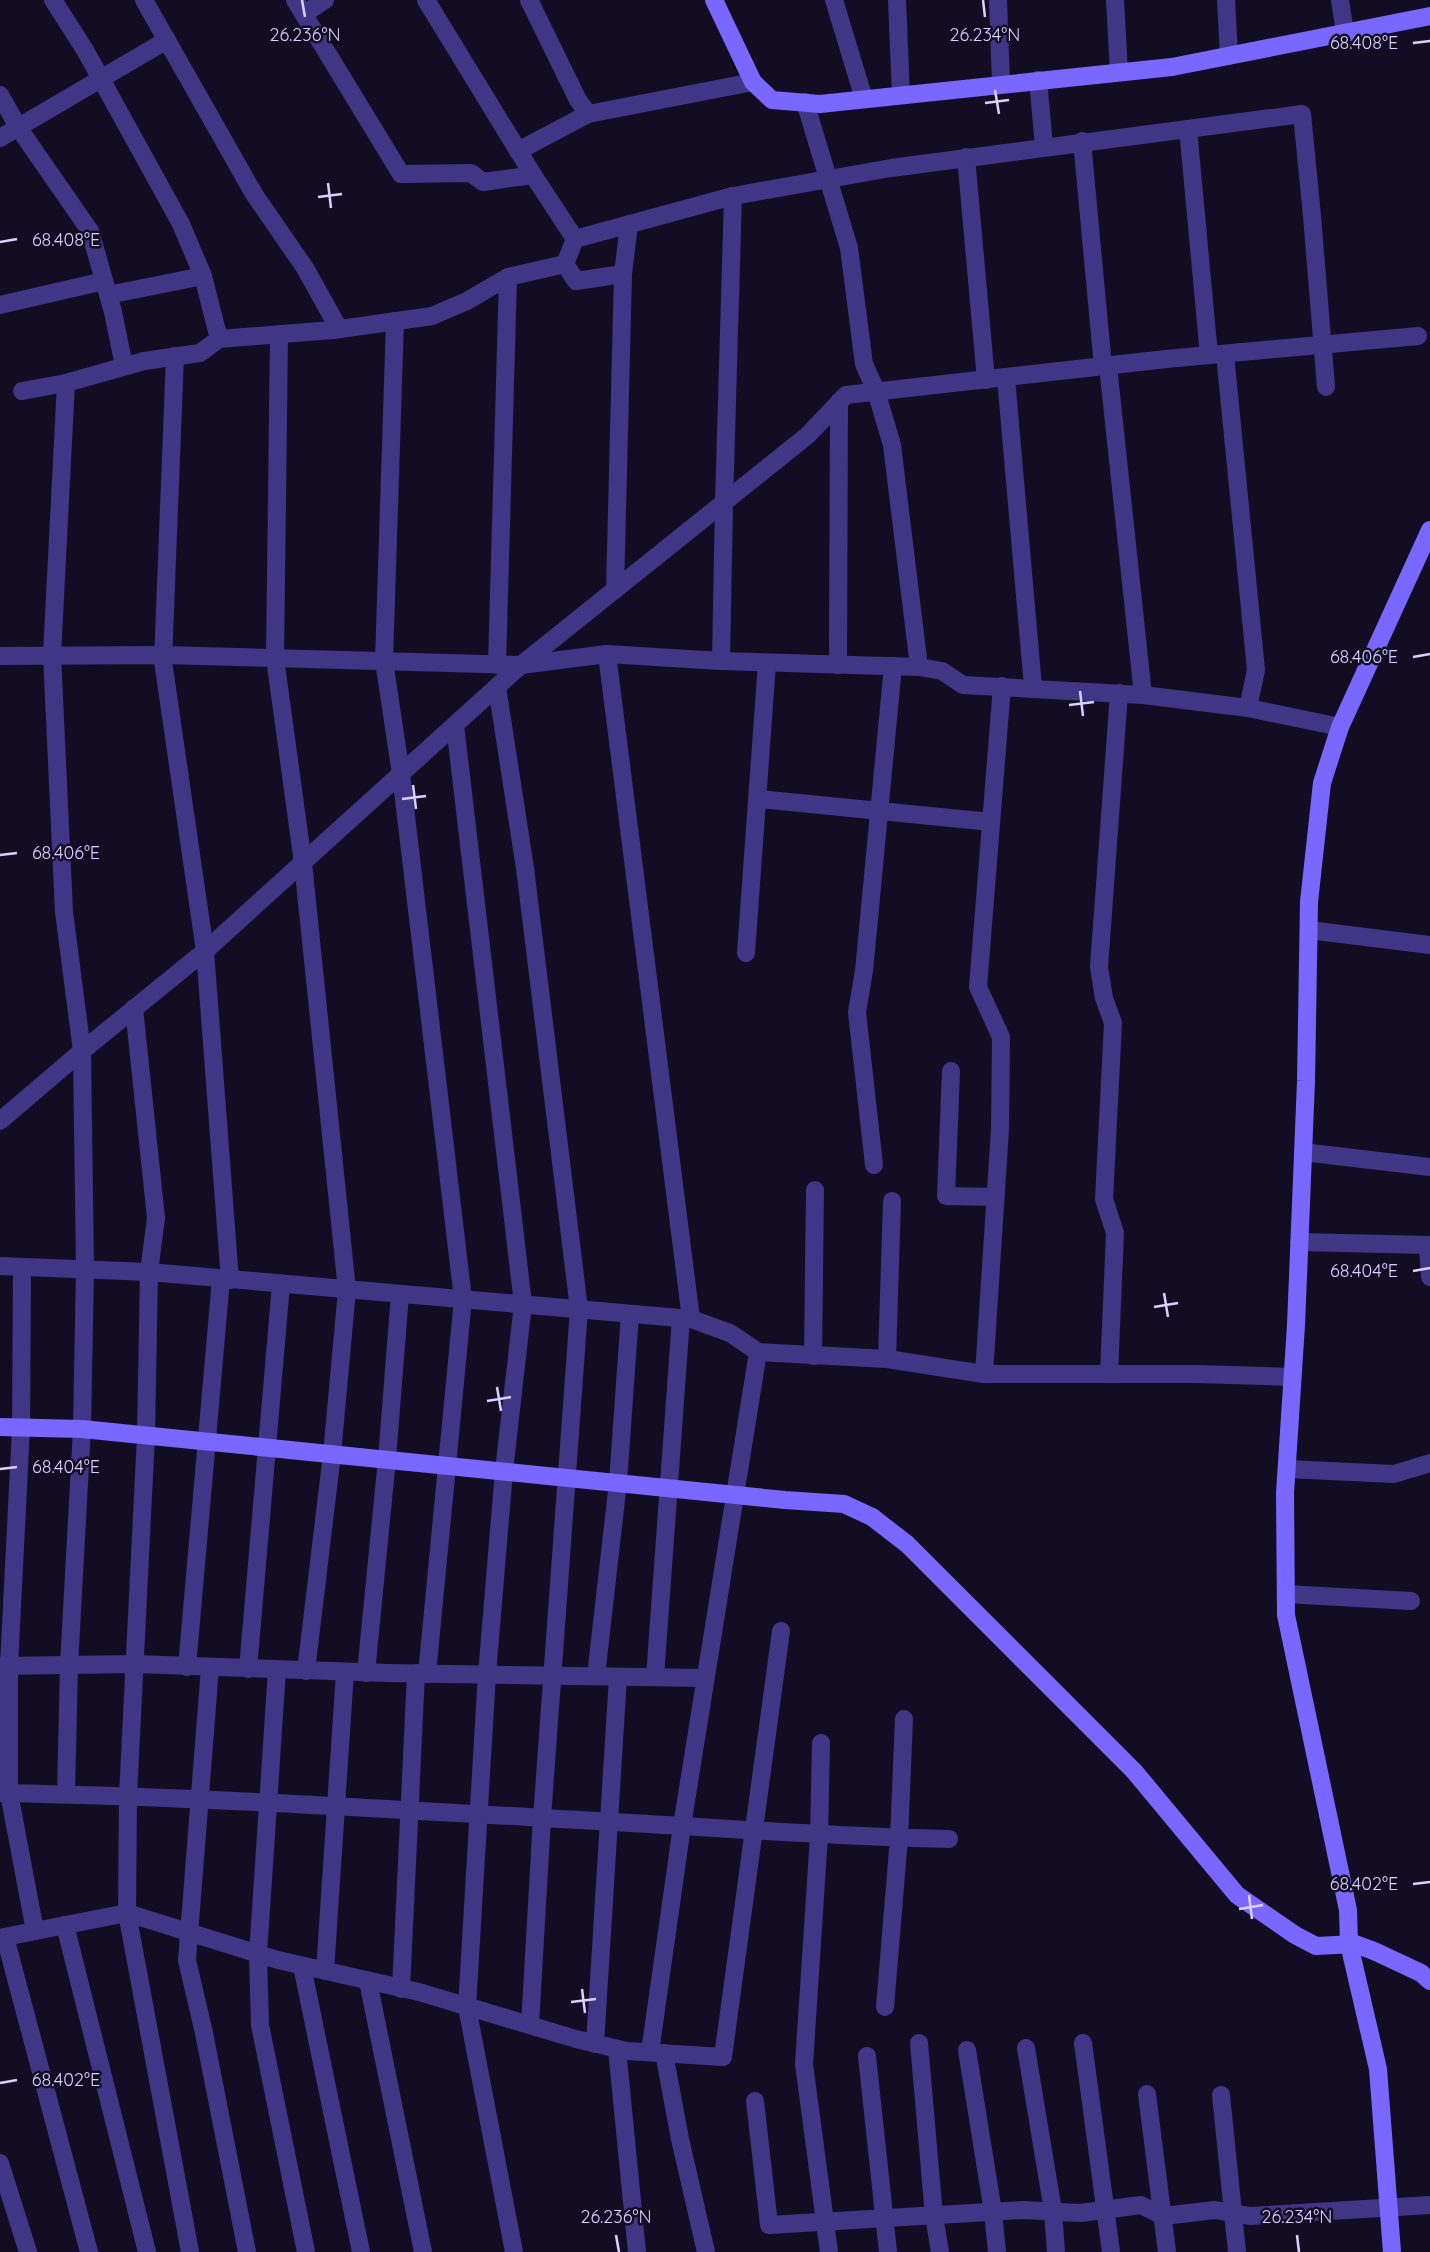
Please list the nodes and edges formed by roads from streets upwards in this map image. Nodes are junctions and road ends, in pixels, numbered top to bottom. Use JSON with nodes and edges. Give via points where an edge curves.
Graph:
{"nodes":[{"id":1,"x":53,"y":0,"type":"edge"},
{"id":2,"x":144,"y":0,"type":"edge"},
{"id":3,"x":325,"y":0,"type":"edge"},
{"id":4,"x":426,"y":0,"type":"edge"},
{"id":5,"x":529,"y":0,"type":"edge"},
{"id":6,"x":714,"y":0,"type":"edge"},
{"id":7,"x":834,"y":0,"type":"edge"},
{"id":8,"x":897,"y":0,"type":"edge"},
{"id":9,"x":998,"y":0,"type":"edge"},
{"id":10,"x":1115,"y":0,"type":"edge"},
{"id":11,"x":1226,"y":0,"type":"edge"},
{"id":12,"x":1340,"y":0,"type":"edge"},
{"id":13,"x":299,"y":7,"type":"edge"},
{"id":14,"x":1430,"y":16,"type":"edge"},
{"id":15,"x":1345,"y":33,"type":"junction"},
{"id":16,"x":167,"y":40,"type":"junction"},
{"id":17,"x":1229,"y":56,"type":"junction"},
{"id":18,"x":1119,"y":72,"type":"junction"},
{"id":19,"x":101,"y":79,"type":"junction"},
{"id":20,"x":1038,"y":80,"type":"junction"},
{"id":21,"x":753,"y":82,"type":"junction"},
{"id":22,"x":1001,"y":84,"type":"junction"},
{"id":23,"x":0,"y":95,"type":"edge"},
{"id":24,"x":901,"y":95,"type":"junction"},
{"id":25,"x":864,"y":99,"type":"junction"},
{"id":26,"x":805,"y":102,"type":"junction"},
{"id":27,"x":588,"y":114,"type":"junction"},
{"id":28,"x":18,"y":127,"type":"junction"},
{"id":29,"x":1188,"y":129,"type":"junction"},
{"id":30,"x":0,"y":138,"type":"edge"},
{"id":31,"x":1082,"y":141,"type":"junction"},
{"id":32,"x":1044,"y":146,"type":"junction"},
{"id":33,"x":518,"y":151,"type":"junction"},
{"id":34,"x":966,"y":157,"type":"junction"},
{"id":35,"x":533,"y":175,"type":"junction"},
{"id":36,"x":827,"y":179,"type":"junction"},
{"id":37,"x":733,"y":195,"type":"junction"},
{"id":38,"x":629,"y":224,"type":"junction"},
{"id":39,"x":575,"y":239,"type":"junction"},
{"id":40,"x":565,"y":264,"type":"junction"},
{"id":41,"x":623,"y":274,"type":"junction"},
{"id":42,"x":203,"y":276,"type":"junction"},
{"id":43,"x":508,"y":277,"type":"junction"},
{"id":44,"x":106,"y":288,"type":"junction"},
{"id":45,"x":0,"y":305,"type":"edge"},
{"id":46,"x":395,"y":321,"type":"junction"},
{"id":47,"x":339,"y":329,"type":"junction"},
{"id":48,"x":279,"y":334,"type":"junction"},
{"id":49,"x":1418,"y":336,"type":"dead end"},
{"id":50,"x":219,"y":339,"type":"junction"},
{"id":51,"x":1322,"y":345,"type":"junction"},
{"id":52,"x":1217,"y":355,"type":"junction"},
{"id":53,"x":176,"y":356,"type":"junction"},
{"id":54,"x":124,"y":366,"type":"junction"},
{"id":55,"x":1105,"y":366,"type":"junction"},
{"id":56,"x":1006,"y":378,"type":"junction"},
{"id":57,"x":986,"y":380,"type":"junction"},
{"id":58,"x":66,"y":383,"type":"junction"},
{"id":59,"x":1326,"y":387,"type":"dead end"},
{"id":60,"x":22,"y":391,"type":"dead end"},
{"id":61,"x":876,"y":391,"type":"junction"},
{"id":62,"x":839,"y":402,"type":"junction"},
{"id":63,"x":724,"y":503,"type":"junction"},
{"id":64,"x":1430,"y":530,"type":"edge"},
{"id":65,"x":615,"y":590,"type":"junction"},
{"id":66,"x":607,"y":654,"type":"junction"},
{"id":67,"x":52,"y":655,"type":"junction"},
{"id":68,"x":164,"y":655,"type":"junction"},
{"id":69,"x":0,"y":656,"type":"edge"},
{"id":70,"x":275,"y":658,"type":"junction"},
{"id":71,"x":384,"y":661,"type":"junction"},
{"id":72,"x":722,"y":661,"type":"junction"},
{"id":73,"x":767,"y":663,"type":"junction"},
{"id":74,"x":497,"y":665,"type":"junction"},
{"id":75,"x":521,"y":665,"type":"junction"},
{"id":76,"x":838,"y":665,"type":"junction"},
{"id":77,"x":893,"y":666,"type":"junction"},
{"id":78,"x":919,"y":667,"type":"junction"},
{"id":79,"x":1002,"y":685,"type":"junction"},
{"id":80,"x":497,"y":687,"type":"junction"},
{"id":81,"x":1033,"y":687,"type":"junction"},
{"id":82,"x":1119,"y":693,"type":"junction"},
{"id":83,"x":1143,"y":695,"type":"junction"},
{"id":84,"x":1248,"y":708,"type":"junction"},
{"id":85,"x":455,"y":725,"type":"junction"},
{"id":86,"x":1340,"y":727,"type":"junction"},
{"id":87,"x":401,"y":774,"type":"junction"},
{"id":88,"x":759,"y":799,"type":"junction"},
{"id":89,"x":879,"y":811,"type":"junction"},
{"id":90,"x":991,"y":822,"type":"junction"},
{"id":91,"x":303,"y":863,"type":"junction"},
{"id":92,"x":1309,"y":930,"type":"junction"},
{"id":93,"x":1430,"y":944,"type":"edge"},
{"id":94,"x":205,"y":951,"type":"junction"},
{"id":95,"x":746,"y":953,"type":"dead end"},
{"id":96,"x":134,"y":1008,"type":"junction"},
{"id":97,"x":82,"y":1051,"type":"junction"},
{"id":98,"x":951,"y":1071,"type":"dead end"},
{"id":99,"x":0,"y":1121,"type":"edge"},
{"id":100,"x":1303,"y":1153,"type":"junction"},
{"id":101,"x":874,"y":1165,"type":"dead end"},
{"id":102,"x":1430,"y":1167,"type":"edge"},
{"id":103,"x":816,"y":1190,"type":"dead end"},
{"id":104,"x":995,"y":1197,"type":"junction"},
{"id":105,"x":892,"y":1201,"type":"dead end"},
{"id":106,"x":1299,"y":1242,"type":"junction"},
{"id":107,"x":1429,"y":1245,"type":"edge"},
{"id":108,"x":0,"y":1266,"type":"edge"},
{"id":109,"x":22,"y":1267,"type":"junction"},
{"id":110,"x":85,"y":1269,"type":"junction"},
{"id":111,"x":149,"y":1272,"type":"junction"},
{"id":112,"x":1430,"y":1277,"type":"edge"},
{"id":113,"x":226,"y":1279,"type":"junction"},
{"id":114,"x":281,"y":1284,"type":"junction"},
{"id":115,"x":347,"y":1290,"type":"junction"},
{"id":116,"x":400,"y":1294,"type":"junction"},
{"id":117,"x":463,"y":1299,"type":"junction"},
{"id":118,"x":523,"y":1304,"type":"junction"},
{"id":119,"x":579,"y":1310,"type":"junction"},
{"id":120,"x":630,"y":1314,"type":"junction"},
{"id":121,"x":686,"y":1318,"type":"junction"},
{"id":122,"x":758,"y":1352,"type":"junction"},
{"id":123,"x":813,"y":1356,"type":"junction"},
{"id":124,"x":887,"y":1359,"type":"junction"},
{"id":125,"x":984,"y":1374,"type":"junction"},
{"id":126,"x":1109,"y":1374,"type":"junction"},
{"id":127,"x":1292,"y":1377,"type":"junction"},
{"id":128,"x":0,"y":1427,"type":"edge"},
{"id":129,"x":20,"y":1427,"type":"junction"},
{"id":130,"x":82,"y":1429,"type":"junction"},
{"id":131,"x":146,"y":1436,"type":"junction"},
{"id":132,"x":205,"y":1441,"type":"junction"},
{"id":133,"x":266,"y":1448,"type":"junction"},
{"id":134,"x":332,"y":1454,"type":"junction"},
{"id":135,"x":387,"y":1460,"type":"junction"},
{"id":136,"x":1430,"y":1463,"type":"edge"},
{"id":137,"x":448,"y":1466,"type":"junction"},
{"id":138,"x":1287,"y":1469,"type":"junction"},
{"id":139,"x":504,"y":1471,"type":"junction"},
{"id":140,"x":567,"y":1477,"type":"junction"},
{"id":141,"x":618,"y":1482,"type":"junction"},
{"id":142,"x":669,"y":1488,"type":"junction"},
{"id":143,"x":734,"y":1494,"type":"junction"},
{"id":144,"x":1286,"y":1594,"type":"junction"},
{"id":145,"x":1411,"y":1601,"type":"dead end"},
{"id":146,"x":781,"y":1632,"type":"dead end"},
{"id":147,"x":135,"y":1664,"type":"junction"},
{"id":148,"x":69,"y":1665,"type":"junction"},
{"id":149,"x":5,"y":1666,"type":"edge"},
{"id":150,"x":187,"y":1667,"type":"junction"},
{"id":151,"x":210,"y":1668,"type":"junction"},
{"id":152,"x":248,"y":1669,"type":"junction"},
{"id":153,"x":277,"y":1670,"type":"junction"},
{"id":154,"x":306,"y":1671,"type":"junction"},
{"id":155,"x":345,"y":1672,"type":"junction"},
{"id":156,"x":366,"y":1672,"type":"junction"},
{"id":157,"x":422,"y":1674,"type":"junction"},
{"id":158,"x":487,"y":1674,"type":"junction"},
{"id":159,"x":554,"y":1675,"type":"junction"},
{"id":160,"x":596,"y":1676,"type":"junction"},
{"id":161,"x":618,"y":1676,"type":"junction"},
{"id":162,"x":655,"y":1677,"type":"junction"},
{"id":163,"x":705,"y":1678,"type":"junction"},
{"id":164,"x":904,"y":1719,"type":"dead end"},
{"id":165,"x":821,"y":1743,"type":"dead end"},
{"id":166,"x":4,"y":1793,"type":"edge"},
{"id":167,"x":66,"y":1794,"type":"junction"},
{"id":168,"x":128,"y":1796,"type":"junction"},
{"id":169,"x":201,"y":1799,"type":"junction"},
{"id":170,"x":269,"y":1803,"type":"junction"},
{"id":171,"x":337,"y":1807,"type":"junction"},
{"id":172,"x":410,"y":1810,"type":"junction"},
{"id":173,"x":477,"y":1814,"type":"junction"},
{"id":174,"x":542,"y":1818,"type":"junction"},
{"id":175,"x":609,"y":1822,"type":"junction"},
{"id":176,"x":682,"y":1826,"type":"junction"},
{"id":177,"x":755,"y":1831,"type":"junction"},
{"id":178,"x":819,"y":1836,"type":"junction"},
{"id":179,"x":899,"y":1838,"type":"junction"},
{"id":180,"x":949,"y":1839,"type":"dead end"},
{"id":181,"x":127,"y":1913,"type":"junction"},
{"id":182,"x":65,"y":1925,"type":"junction"},
{"id":183,"x":35,"y":1931,"type":"junction"},
{"id":184,"x":189,"y":1931,"type":"junction"},
{"id":185,"x":3,"y":1937,"type":"edge"},
{"id":186,"x":1349,"y":1944,"type":"junction"},
{"id":187,"x":258,"y":1954,"type":"junction"},
{"id":188,"x":302,"y":1966,"type":"junction"},
{"id":189,"x":325,"y":1971,"type":"junction"},
{"id":190,"x":368,"y":1981,"type":"junction"},
{"id":191,"x":1430,"y":1981,"type":"edge"},
{"id":192,"x":401,"y":1989,"type":"junction"},
{"id":193,"x":467,"y":2007,"type":"junction"},
{"id":194,"x":885,"y":2007,"type":"dead end"},
{"id":195,"x":530,"y":2025,"type":"junction"},
{"id":196,"x":595,"y":2043,"type":"junction"},
{"id":197,"x":919,"y":2043,"type":"dead end"},
{"id":198,"x":1083,"y":2043,"type":"dead end"},
{"id":199,"x":1026,"y":2048,"type":"dead end"},
{"id":200,"x":617,"y":2049,"type":"junction"},
{"id":201,"x":967,"y":2050,"type":"dead end"},
{"id":202,"x":657,"y":2053,"type":"junction"},
{"id":203,"x":867,"y":2056,"type":"dead end"},
{"id":204,"x":1147,"y":2094,"type":"dead end"},
{"id":205,"x":1221,"y":2095,"type":"dead end"},
{"id":206,"x":755,"y":2101,"type":"dead end"},
{"id":207,"x":0,"y":2163,"type":"edge"},
{"id":208,"x":1430,"y":2204,"type":"edge"},
{"id":209,"x":1390,"y":2206,"type":"junction"},
{"id":210,"x":1105,"y":2210,"type":"junction"},
{"id":211,"x":993,"y":2211,"type":"junction"},
{"id":212,"x":1053,"y":2211,"type":"junction"},
{"id":213,"x":1233,"y":2213,"type":"junction"},
{"id":214,"x":934,"y":2216,"type":"junction"},
{"id":215,"x":1163,"y":2216,"type":"junction"},
{"id":216,"x":884,"y":2218,"type":"junction"},
{"id":217,"x":825,"y":2222,"type":"junction"},
{"id":218,"x":28,"y":2252,"type":"edge"},
{"id":219,"x":89,"y":2252,"type":"edge"},
{"id":220,"x":147,"y":2252,"type":"edge"},
{"id":221,"x":190,"y":2252,"type":"edge"},
{"id":222,"x":247,"y":2252,"type":"edge"},
{"id":223,"x":306,"y":2252,"type":"edge"},
{"id":224,"x":361,"y":2252,"type":"edge"},
{"id":225,"x":423,"y":2252,"type":"edge"},
{"id":226,"x":514,"y":2252,"type":"edge"},
{"id":227,"x":637,"y":2252,"type":"edge"},
{"id":228,"x":706,"y":2252,"type":"edge"},
{"id":229,"x":829,"y":2252,"type":"edge"},
{"id":230,"x":888,"y":2252,"type":"edge"},
{"id":231,"x":940,"y":2252,"type":"edge"},
{"id":232,"x":998,"y":2252,"type":"edge"},
{"id":233,"x":1056,"y":2252,"type":"edge"},
{"id":234,"x":1111,"y":2252,"type":"edge"},
{"id":235,"x":1167,"y":2252,"type":"edge"},
{"id":236,"x":1237,"y":2252,"type":"edge"},
{"id":237,"x":1392,"y":2252,"type":"edge"}],
"edges":[{"from":1,"to":19,"type":"street"},
{"from":2,"to":16,"type":"street"},
{"from":3,"to":13,"type":"street"},
{"from":4,"to":33,"type":"street"},
{"from":5,"to":27,"type":"street"},
{"from":6,"to":21,"type":"street"},
{"from":7,"to":25,"type":"street"},
{"from":8,"to":24,"type":"street"},
{"from":9,"to":22,"type":"street"},
{"from":10,"to":18,"type":"street"},
{"from":11,"to":17,"type":"street"},
{"from":12,"to":15,"type":"street"},
{"from":13,"to":35,"type":"street","via":[[401,174],[471,173],[483,182]]},
{"from":14,"to":15,"type":"street"},
{"from":15,"to":17,"type":"street"},
{"from":16,"to":19,"type":"street"},
{"from":16,"to":47,"type":"street","via":[[254,194],[305,268]]},
{"from":17,"to":18,"type":"street"},
{"from":18,"to":20,"type":"street"},
{"from":19,"to":28,"type":"street"},
{"from":19,"to":42,"type":"street","via":[[181,224]]},
{"from":20,"to":22,"type":"street"},
{"from":20,"to":32,"type":"street"},
{"from":21,"to":26,"type":"street","via":[[772,100]]},
{"from":21,"to":27,"type":"street"},
{"from":22,"to":24,"type":"street"},
{"from":23,"to":28,"type":"street"},
{"from":24,"to":25,"type":"street"},
{"from":25,"to":26,"type":"street"},
{"from":26,"to":36,"type":"street"},
{"from":27,"to":33,"type":"street"},
{"from":28,"to":30,"type":"street"},
{"from":28,"to":44,"type":"street","via":[[90,231]]},
{"from":29,"to":31,"type":"street"},
{"from":29,"to":51,"type":"street","via":[[1301,114]]},
{"from":29,"to":52,"type":"street"},
{"from":31,"to":32,"type":"street"},
{"from":31,"to":55,"type":"street"},
{"from":32,"to":34,"type":"street"},
{"from":33,"to":35,"type":"street"},
{"from":34,"to":36,"type":"street"},
{"from":34,"to":57,"type":"street"},
{"from":35,"to":39,"type":"street"},
{"from":36,"to":37,"type":"street"},
{"from":36,"to":61,"type":"street","via":[[849,248],[864,364]]},
{"from":37,"to":38,"type":"street"},
{"from":37,"to":63,"type":"street"},
{"from":38,"to":39,"type":"street"},
{"from":38,"to":41,"type":"street"},
{"from":39,"to":40,"type":"street"},
{"from":40,"to":41,"type":"street","via":[[576,281]]},
{"from":40,"to":43,"type":"street"},
{"from":41,"to":65,"type":"street"},
{"from":42,"to":44,"type":"street"},
{"from":42,"to":50,"type":"street"},
{"from":43,"to":46,"type":"street","via":[[432,316]]},
{"from":43,"to":74,"type":"street"},
{"from":44,"to":45,"type":"street"},
{"from":44,"to":54,"type":"street"},
{"from":46,"to":47,"type":"street"},
{"from":46,"to":71,"type":"street"},
{"from":47,"to":48,"type":"street"},
{"from":48,"to":50,"type":"street"},
{"from":48,"to":70,"type":"street"},
{"from":49,"to":51,"type":"street"},
{"from":50,"to":53,"type":"street","via":[[200,353]]},
{"from":51,"to":52,"type":"street"},
{"from":51,"to":59,"type":"street"},
{"from":52,"to":55,"type":"street"},
{"from":52,"to":84,"type":"street","via":[[1256,670]]},
{"from":53,"to":54,"type":"street"},
{"from":53,"to":68,"type":"street"},
{"from":54,"to":58,"type":"street"},
{"from":55,"to":56,"type":"street"},
{"from":55,"to":83,"type":"street"},
{"from":56,"to":57,"type":"street"},
{"from":56,"to":81,"type":"street"},
{"from":57,"to":61,"type":"street"},
{"from":58,"to":60,"type":"street"},
{"from":58,"to":67,"type":"street"},
{"from":61,"to":62,"type":"street","via":[[846,395]]},
{"from":61,"to":78,"type":"street","via":[[892,445]]},
{"from":62,"to":63,"type":"street","via":[[808,435]]},
{"from":62,"to":76,"type":"street"},
{"from":63,"to":65,"type":"street"},
{"from":63,"to":72,"type":"street"},
{"from":64,"to":86,"type":"street"},
{"from":65,"to":75,"type":"street"},
{"from":66,"to":72,"type":"street"},
{"from":66,"to":75,"type":"street"},
{"from":66,"to":121,"type":"street"},
{"from":67,"to":68,"type":"street"},
{"from":67,"to":69,"type":"street"},
{"from":67,"to":97,"type":"street","via":[[64,912]]},
{"from":68,"to":70,"type":"street"},
{"from":68,"to":94,"type":"street"},
{"from":70,"to":71,"type":"street"},
{"from":70,"to":91,"type":"street"},
{"from":71,"to":74,"type":"street"},
{"from":71,"to":87,"type":"street"},
{"from":72,"to":73,"type":"street"},
{"from":73,"to":76,"type":"street"},
{"from":73,"to":88,"type":"street"},
{"from":74,"to":75,"type":"street"},
{"from":75,"to":80,"type":"street"},
{"from":76,"to":77,"type":"street"},
{"from":77,"to":78,"type":"street"},
{"from":77,"to":89,"type":"street"},
{"from":78,"to":79,"type":"street","via":[[942,671],[963,684]]},
{"from":79,"to":81,"type":"street"},
{"from":79,"to":90,"type":"street"},
{"from":80,"to":85,"type":"street"},
{"from":80,"to":119,"type":"street","via":[[525,868]]},
{"from":81,"to":82,"type":"street"},
{"from":82,"to":83,"type":"street"},
{"from":82,"to":126,"type":"street","via":[[1099,967],[1113,1023],[1104,1199],[1115,1233]]},
{"from":83,"to":84,"type":"street"},
{"from":84,"to":86,"type":"street"},
{"from":85,"to":87,"type":"street"},
{"from":85,"to":118,"type":"street"},
{"from":86,"to":92,"type":"street","via":[[1322,783]]},
{"from":87,"to":91,"type":"street"},
{"from":87,"to":117,"type":"street"},
{"from":88,"to":89,"type":"street"},
{"from":88,"to":95,"type":"street"},
{"from":89,"to":90,"type":"street"},
{"from":89,"to":101,"type":"street","via":[[857,1012]]},
{"from":90,"to":104,"type":"street","via":[[978,987],[1001,1037]]},
{"from":91,"to":94,"type":"street"},
{"from":91,"to":115,"type":"street"},
{"from":92,"to":93,"type":"street"},
{"from":92,"to":100,"type":"street"},
{"from":94,"to":96,"type":"street"},
{"from":94,"to":113,"type":"street"},
{"from":96,"to":97,"type":"street"},
{"from":96,"to":111,"type":"street","via":[[156,1218]]},
{"from":97,"to":99,"type":"street"},
{"from":97,"to":110,"type":"street"},
{"from":98,"to":104,"type":"street","via":[[946,1196]]},
{"from":100,"to":102,"type":"street"},
{"from":100,"to":106,"type":"street"},
{"from":103,"to":123,"type":"street"},
{"from":104,"to":125,"type":"street"},
{"from":105,"to":124,"type":"street"},
{"from":106,"to":107,"type":"street"},
{"from":106,"to":127,"type":"street"},
{"from":107,"to":112,"type":"street"},
{"from":108,"to":109,"type":"street"},
{"from":109,"to":110,"type":"street"},
{"from":109,"to":129,"type":"street"},
{"from":110,"to":111,"type":"street"},
{"from":110,"to":130,"type":"street"},
{"from":111,"to":113,"type":"street"},
{"from":111,"to":131,"type":"street"},
{"from":113,"to":114,"type":"street"},
{"from":113,"to":132,"type":"street"},
{"from":114,"to":115,"type":"street"},
{"from":114,"to":133,"type":"street"},
{"from":115,"to":116,"type":"street"},
{"from":115,"to":134,"type":"street"},
{"from":116,"to":117,"type":"street"},
{"from":116,"to":135,"type":"street"},
{"from":117,"to":118,"type":"street"},
{"from":117,"to":137,"type":"street"},
{"from":118,"to":119,"type":"street"},
{"from":118,"to":139,"type":"street"},
{"from":119,"to":120,"type":"street"},
{"from":119,"to":140,"type":"street"},
{"from":120,"to":121,"type":"street"},
{"from":120,"to":141,"type":"street"},
{"from":121,"to":122,"type":"street","via":[[730,1333]]},
{"from":121,"to":142,"type":"street"},
{"from":122,"to":123,"type":"street"},
{"from":122,"to":143,"type":"street"},
{"from":123,"to":124,"type":"street"},
{"from":124,"to":125,"type":"street"},
{"from":125,"to":126,"type":"street"},
{"from":126,"to":127,"type":"street"},
{"from":127,"to":138,"type":"street"},
{"from":128,"to":129,"type":"street"},
{"from":129,"to":130,"type":"street"},
{"from":129,"to":149,"type":"street"},
{"from":130,"to":131,"type":"street"},
{"from":130,"to":148,"type":"street"},
{"from":131,"to":132,"type":"street"},
{"from":131,"to":147,"type":"street"},
{"from":132,"to":133,"type":"street"},
{"from":132,"to":150,"type":"street"},
{"from":133,"to":134,"type":"street"},
{"from":133,"to":152,"type":"street"},
{"from":134,"to":135,"type":"street"},
{"from":134,"to":154,"type":"street"},
{"from":135,"to":137,"type":"street"},
{"from":135,"to":156,"type":"street"},
{"from":136,"to":138,"type":"street","via":[[1394,1474]]},
{"from":137,"to":139,"type":"street"},
{"from":137,"to":157,"type":"street"},
{"from":138,"to":144,"type":"street"},
{"from":139,"to":140,"type":"street"},
{"from":139,"to":158,"type":"street"},
{"from":140,"to":141,"type":"street"},
{"from":140,"to":159,"type":"street"},
{"from":141,"to":142,"type":"street"},
{"from":141,"to":160,"type":"street"},
{"from":142,"to":143,"type":"street"},
{"from":142,"to":162,"type":"street"},
{"from":143,"to":163,"type":"street"},
{"from":143,"to":186,"type":"street","via":[[844,1504],[872,1517],[907,1544],[1134,1770],[1237,1895],[1316,1945]]},
{"from":144,"to":145,"type":"street"},
{"from":144,"to":186,"type":"street","via":[[1289,1629],[1348,1910]]},
{"from":146,"to":177,"type":"street"},
{"from":147,"to":148,"type":"street"},
{"from":147,"to":150,"type":"street"},
{"from":147,"to":168,"type":"street"},
{"from":148,"to":149,"type":"street"},
{"from":148,"to":167,"type":"street"},
{"from":149,"to":166,"type":"street"},
{"from":150,"to":151,"type":"street"},
{"from":151,"to":152,"type":"street"},
{"from":151,"to":169,"type":"street"},
{"from":152,"to":153,"type":"street"},
{"from":153,"to":154,"type":"street"},
{"from":153,"to":170,"type":"street"},
{"from":154,"to":155,"type":"street"},
{"from":155,"to":156,"type":"street"},
{"from":155,"to":171,"type":"street"},
{"from":156,"to":157,"type":"street"},
{"from":157,"to":158,"type":"street"},
{"from":157,"to":172,"type":"street"},
{"from":158,"to":159,"type":"street"},
{"from":158,"to":173,"type":"street"},
{"from":159,"to":160,"type":"street"},
{"from":159,"to":174,"type":"street"},
{"from":160,"to":161,"type":"street"},
{"from":161,"to":162,"type":"street"},
{"from":161,"to":175,"type":"street"},
{"from":162,"to":163,"type":"street"},
{"from":163,"to":176,"type":"street"},
{"from":164,"to":179,"type":"street"},
{"from":165,"to":178,"type":"street"},
{"from":166,"to":167,"type":"street"},
{"from":166,"to":183,"type":"street"},
{"from":167,"to":168,"type":"street"},
{"from":168,"to":169,"type":"street"},
{"from":168,"to":181,"type":"street"},
{"from":169,"to":170,"type":"street"},
{"from":169,"to":184,"type":"street"},
{"from":170,"to":171,"type":"street"},
{"from":170,"to":187,"type":"street"},
{"from":171,"to":172,"type":"street"},
{"from":171,"to":189,"type":"street"},
{"from":172,"to":173,"type":"street"},
{"from":172,"to":192,"type":"street"},
{"from":173,"to":174,"type":"street"},
{"from":173,"to":193,"type":"street"},
{"from":174,"to":175,"type":"street"},
{"from":174,"to":195,"type":"street"},
{"from":175,"to":176,"type":"street"},
{"from":175,"to":196,"type":"street"},
{"from":176,"to":177,"type":"street"},
{"from":176,"to":202,"type":"street"},
{"from":177,"to":178,"type":"street"},
{"from":177,"to":202,"type":"street","via":[[723,2057]]},
{"from":178,"to":179,"type":"street"},
{"from":178,"to":217,"type":"street","via":[[804,2064]]},
{"from":179,"to":180,"type":"street"},
{"from":179,"to":194,"type":"street"},
{"from":181,"to":182,"type":"street"},
{"from":181,"to":184,"type":"street"},
{"from":181,"to":221,"type":"street"},
{"from":182,"to":183,"type":"street"},
{"from":182,"to":220,"type":"street"},
{"from":183,"to":185,"type":"street"},
{"from":184,"to":187,"type":"street"},
{"from":184,"to":222,"type":"street","via":[[187,1960]]},
{"from":185,"to":219,"type":"street"},
{"from":186,"to":191,"type":"street","via":[[1374,1951]]},
{"from":186,"to":209,"type":"street","via":[[1378,2069]]},
{"from":187,"to":188,"type":"street"},
{"from":187,"to":223,"type":"street","via":[[260,2025]]},
{"from":188,"to":189,"type":"street"},
{"from":188,"to":224,"type":"street"},
{"from":189,"to":190,"type":"street"},
{"from":190,"to":192,"type":"street"},
{"from":190,"to":225,"type":"street"},
{"from":192,"to":193,"type":"street"},
{"from":193,"to":195,"type":"street"},
{"from":193,"to":226,"type":"street"},
{"from":195,"to":196,"type":"street"},
{"from":196,"to":200,"type":"street"},
{"from":197,"to":214,"type":"street"},
{"from":198,"to":210,"type":"street"},
{"from":199,"to":212,"type":"street"},
{"from":200,"to":202,"type":"street"},
{"from":200,"to":227,"type":"street"},
{"from":201,"to":211,"type":"street"},
{"from":202,"to":228,"type":"street"},
{"from":203,"to":216,"type":"street"},
{"from":204,"to":215,"type":"street"},
{"from":205,"to":213,"type":"street"},
{"from":206,"to":217,"type":"street","via":[[769,2225]]},
{"from":207,"to":218,"type":"street"},
{"from":208,"to":209,"type":"street"},
{"from":209,"to":213,"type":"street","via":[[1250,2216]]},
{"from":209,"to":237,"type":"street"},
{"from":210,"to":212,"type":"street"},
{"from":210,"to":215,"type":"street","via":[[1142,2204]]},
{"from":210,"to":234,"type":"street"},
{"from":211,"to":212,"type":"street"},
{"from":211,"to":214,"type":"street"},
{"from":211,"to":232,"type":"street"},
{"from":212,"to":233,"type":"street"},
{"from":213,"to":215,"type":"street","via":[[1215,2210]]},
{"from":213,"to":236,"type":"street"},
{"from":214,"to":216,"type":"street"},
{"from":214,"to":231,"type":"street"},
{"from":215,"to":235,"type":"street"},
{"from":216,"to":217,"type":"street"},
{"from":216,"to":230,"type":"street"},
{"from":217,"to":229,"type":"street"}]}
